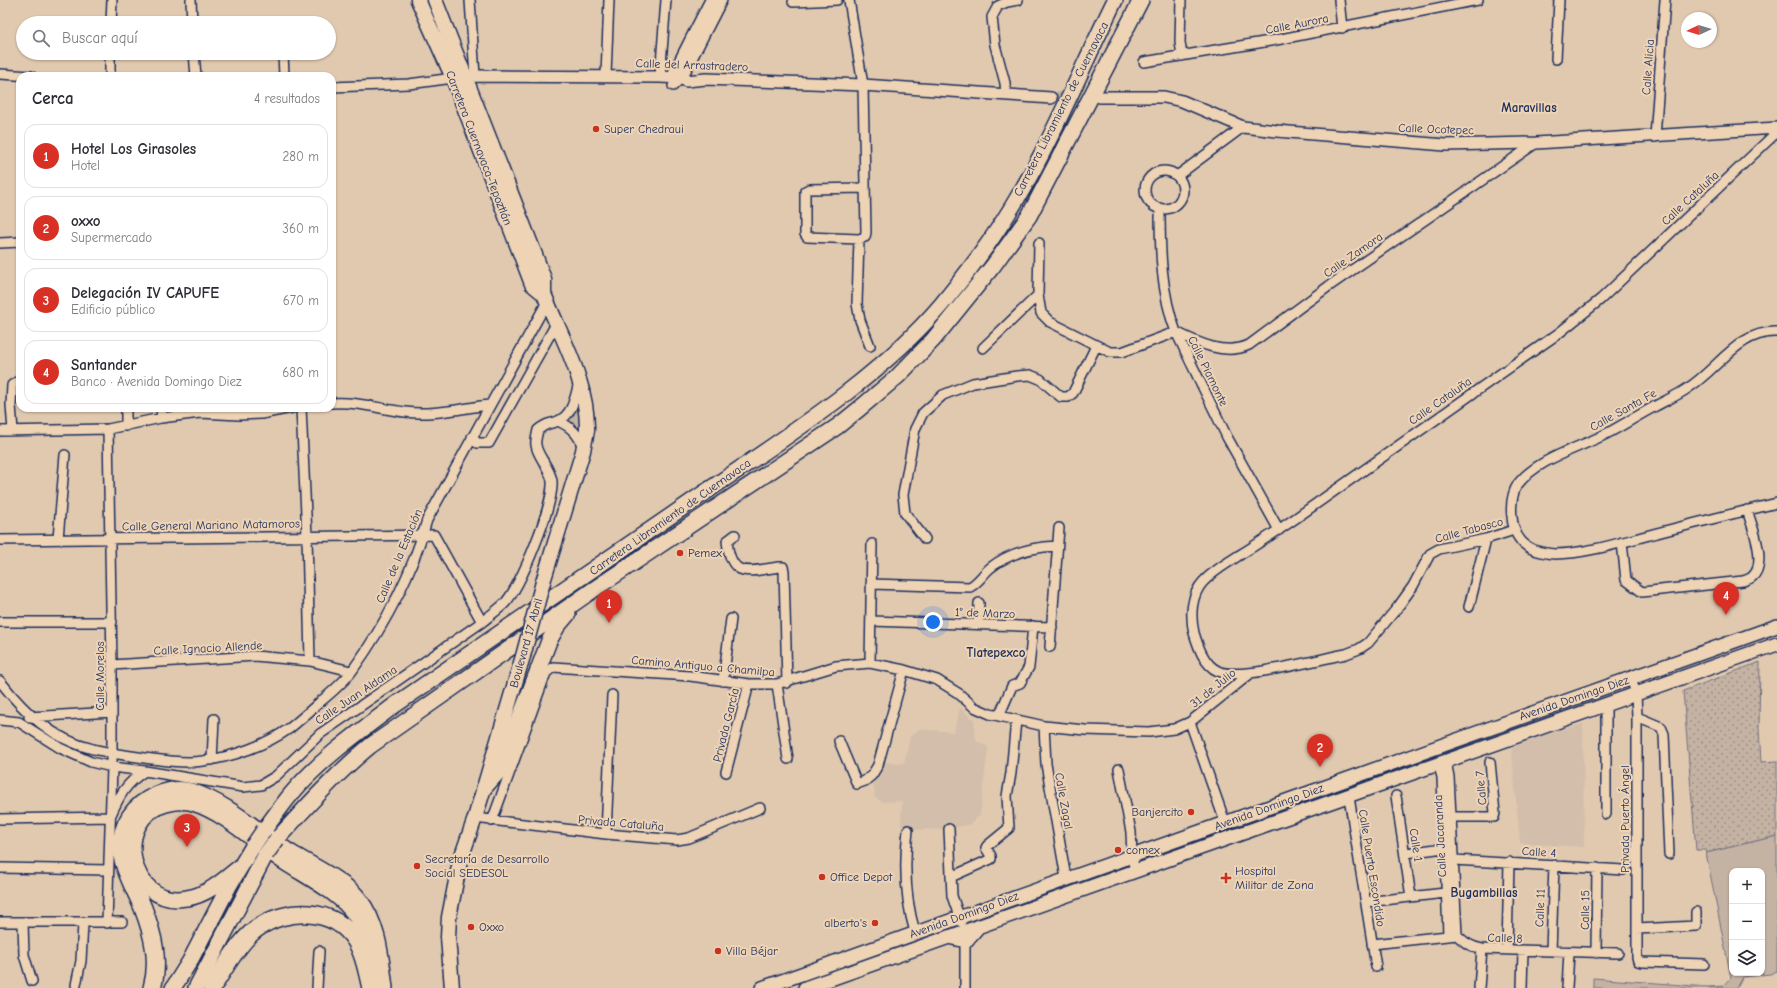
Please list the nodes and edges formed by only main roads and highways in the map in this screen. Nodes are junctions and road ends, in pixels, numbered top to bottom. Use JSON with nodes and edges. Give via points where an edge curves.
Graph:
{"nodes":[{"id":1,"x":418,"y":0,"type":"edge"},
{"id":2,"x":435,"y":0,"type":"edge"},
{"id":3,"x":1115,"y":0,"type":"edge"},
{"id":4,"x":1141,"y":0,"type":"edge"},
{"id":5,"x":465,"y":77,"type":"junction"},
{"id":6,"x":545,"y":298,"type":"joint"},
{"id":7,"x":593,"y":590,"type":"junction"},
{"id":8,"x":1777,"y":626,"type":"edge"},
{"id":9,"x":1777,"y":644,"type":"edge"},
{"id":10,"x":484,"y":788,"type":"junction"},
{"id":11,"x":1316,"y":790,"type":"junction"},
{"id":12,"x":1321,"y":805,"type":"junction"},
{"id":13,"x":241,"y":866,"type":"junction"},
{"id":14,"x":152,"y":988,"type":"edge"},
{"id":15,"x":173,"y":988,"type":"edge"},
{"id":16,"x":196,"y":988,"type":"edge"},
{"id":17,"x":212,"y":988,"type":"edge"},
{"id":18,"x":371,"y":988,"type":"edge"},
{"id":19,"x":384,"y":988,"type":"edge"},
{"id":20,"x":452,"y":988,"type":"edge"},
{"id":21,"x":762,"y":988,"type":"edge"},
{"id":22,"x":805,"y":988,"type":"edge"}],
"edges":[{"from":1,"to":5,"type":"main road","name":"Carretera Cuernavaca-Tepoztlán"},
{"from":2,"to":5,"type":"main road","name":"Carretera Cuernavaca-Tepoztlán"},
{"from":3,"to":13,"type":"highway","name":"Carretera Libramiento de Cuernavaca","bridge":true,"via":[[1051,133],[996,233],[941,304],[908,340],[809,420],[358,732],[292,793]]},
{"from":4,"to":7,"type":"highway","name":"Carretera Libramiento de Cuernavaca","via":[[1029,216],[993,266],[933,340],[898,376],[838,426]]},
{"from":5,"to":6,"type":"main road","name":"Carretera Cuernavaca-Tepoztlán","via":[[532,284]]},
{"from":6,"to":10,"type":"main road","name":"Boulevard 17 Abril","bridge":true,"via":[[580,380],[586,430],[583,451]]},
{"from":7,"to":10,"type":"highway","via":[[557,627],[549,641],[500,770]]},
{"from":7,"to":16,"type":"highway","name":"Carretera Libramiento de Cuernavaca","bridge":true,"via":[[370,746],[304,808],[266,854]]},
{"from":8,"to":11,"type":"main road","name":"Avenida Domingo Diez"},
{"from":9,"to":12,"type":"main road","name":"Avenida Domingo Diez"},
{"from":10,"to":20,"type":"main road","name":"Boulevard 17 Abril","via":[[460,861],[449,917]]},
{"from":11,"to":12,"type":"main road"},
{"from":11,"to":21,"type":"main road","name":"Avenida Domingo Diez"},
{"from":12,"to":22,"type":"main road","name":"Avenida Domingo Diez","via":[[979,926],[965,936],[948,937]]},
{"from":13,"to":15,"type":"highway","name":"Carretera Libramiento de Cuernavaca"},
{"from":13,"to":18,"type":"highway","via":[[205,892],[188,898],[173,899],[157,894],[145,885],[138,873],[133,856],[135,833],[148,813],[154,809],[183,802],[192,803],[233,825],[347,904],[357,917],[370,949]]},
{"from":14,"to":19,"type":"highway","via":[[156,965],[155,950],[142,907],[124,869],[121,844],[130,817],[137,809],[146,801],[176,791],[190,792],[220,806],[290,854],[350,890],[367,912],[373,927],[379,947]]},
{"from":17,"to":18,"type":"highway","via":[[242,942],[255,930],[281,915],[298,913],[323,917],[343,927],[356,941],[362,954]]}]}
